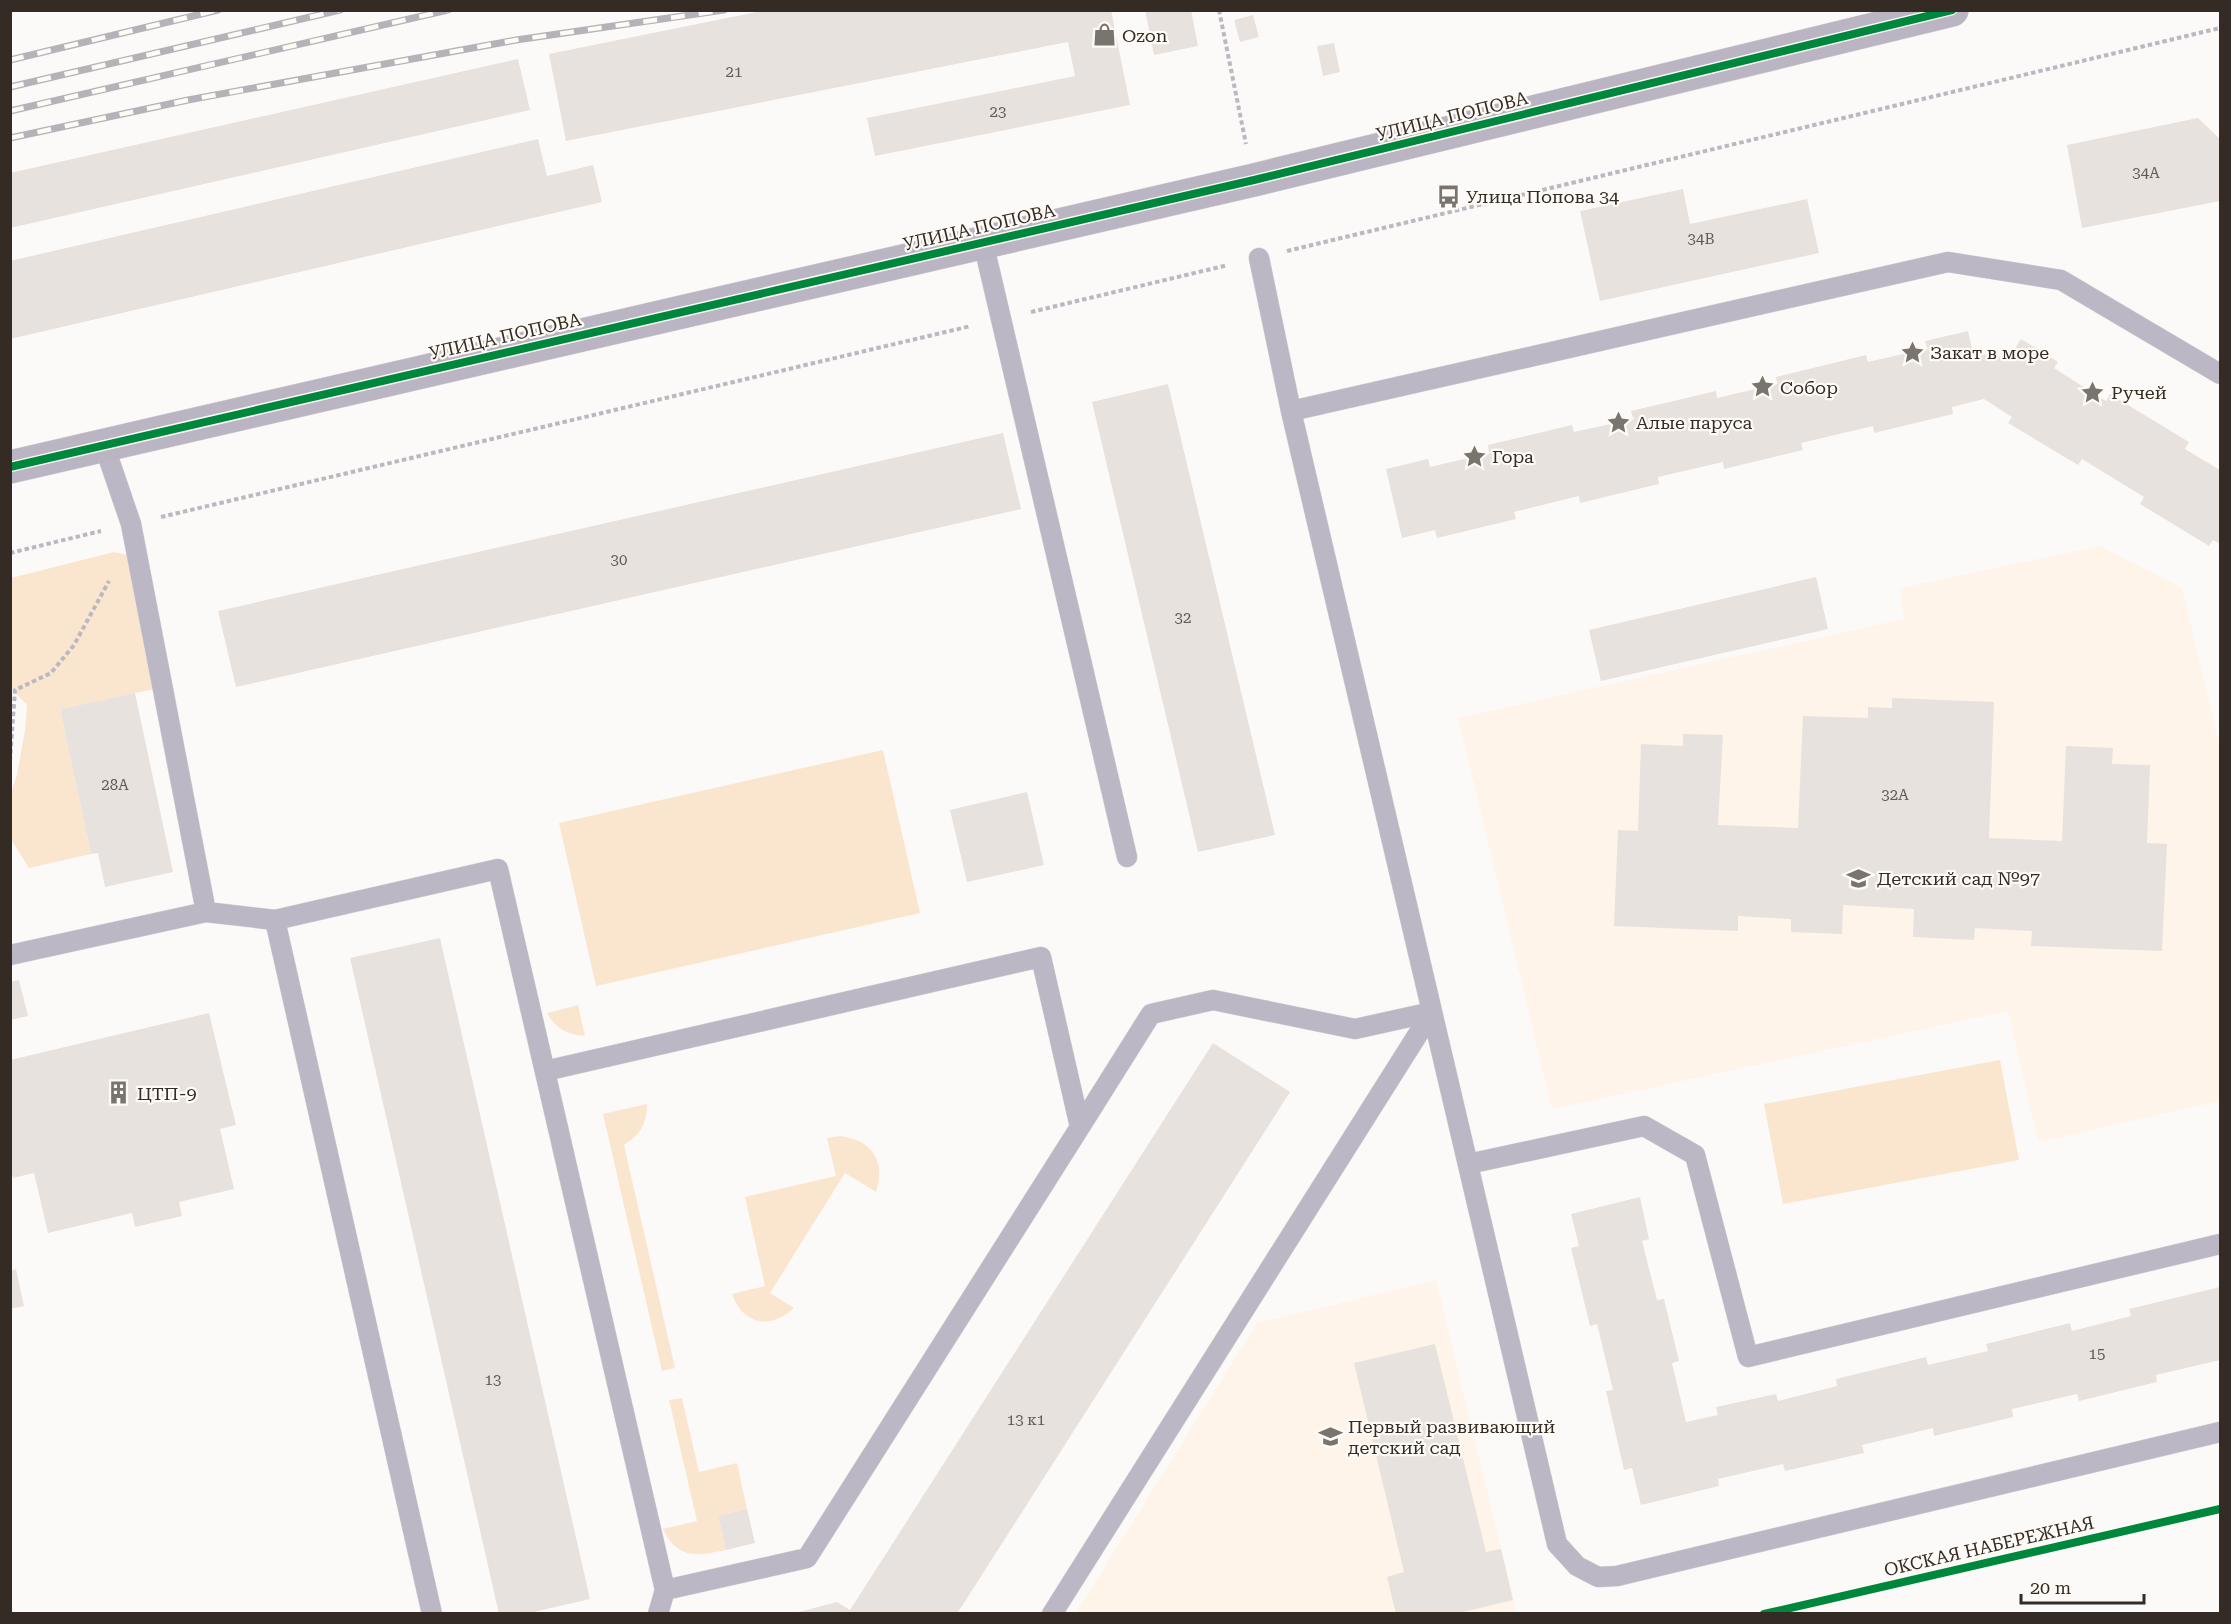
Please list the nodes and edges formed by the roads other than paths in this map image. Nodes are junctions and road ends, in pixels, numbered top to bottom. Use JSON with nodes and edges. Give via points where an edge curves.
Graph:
{"nodes":[{"id":1,"x":1953,"y":10,"type":"edge"},
{"id":2,"x":983,"y":242,"type":"junction"},
{"id":3,"x":1259,"y":258,"type":"road end"},
{"id":4,"x":2220,"y":374,"type":"edge"},
{"id":5,"x":1291,"y":411,"type":"junction"},
{"id":6,"x":104,"y":444,"type":"junction"},
{"id":7,"x":10,"y":467,"type":"edge"},
{"id":8,"x":1127,"y":857,"type":"dead end"},
{"id":9,"x":206,"y":912,"type":"junction"},
{"id":10,"x":275,"y":920,"type":"junction"},
{"id":11,"x":10,"y":955,"type":"edge"},
{"id":12,"x":1432,"y":1012,"type":"junction"},
{"id":13,"x":545,"y":1071,"type":"junction"},
{"id":14,"x":1080,"y":1127,"type":"junction"},
{"id":15,"x":1468,"y":1164,"type":"junction"},
{"id":16,"x":2220,"y":1244,"type":"edge"},
{"id":17,"x":2220,"y":1432,"type":"edge"},
{"id":18,"x":665,"y":1590,"type":"junction"},
{"id":19,"x":432,"y":1614,"type":"edge"},
{"id":20,"x":658,"y":1614,"type":"edge"},
{"id":21,"x":1052,"y":1614,"type":"edge"}],
"edges":[{"from":1,"to":2,"type":"street","name":"УЛИЦА ПОПОВА"},
{"from":2,"to":6,"type":"street","name":"УЛИЦА ПОПОВА"},
{"from":2,"to":8,"type":"lane"},
{"from":3,"to":5,"type":"lane"},
{"from":4,"to":5,"type":"lane","via":[[2061,280],[1948,262]]},
{"from":5,"to":12,"type":"lane"},
{"from":6,"to":7,"type":"street","name":"УЛИЦА ПОПОВА"},
{"from":6,"to":9,"type":"lane","via":[[131,524]]},
{"from":9,"to":10,"type":"lane"},
{"from":9,"to":11,"type":"lane"},
{"from":10,"to":13,"type":"lane","via":[[498,869]]},
{"from":10,"to":19,"type":"lane"},
{"from":12,"to":14,"type":"lane","via":[[1355,1029],[1213,1000],[1151,1014]]},
{"from":12,"to":15,"type":"lane"},
{"from":12,"to":21,"type":"lane"},
{"from":13,"to":14,"type":"lane","via":[[1041,957]]},
{"from":13,"to":18,"type":"lane"},
{"from":14,"to":18,"type":"lane","via":[[807,1558]]},
{"from":15,"to":16,"type":"lane","via":[[1644,1126],[1695,1155],[1748,1357]]},
{"from":15,"to":17,"type":"lane","via":[[1557,1544],[1577,1566],[1598,1577],[1617,1576]]},
{"from":18,"to":20,"type":"lane"}]}
